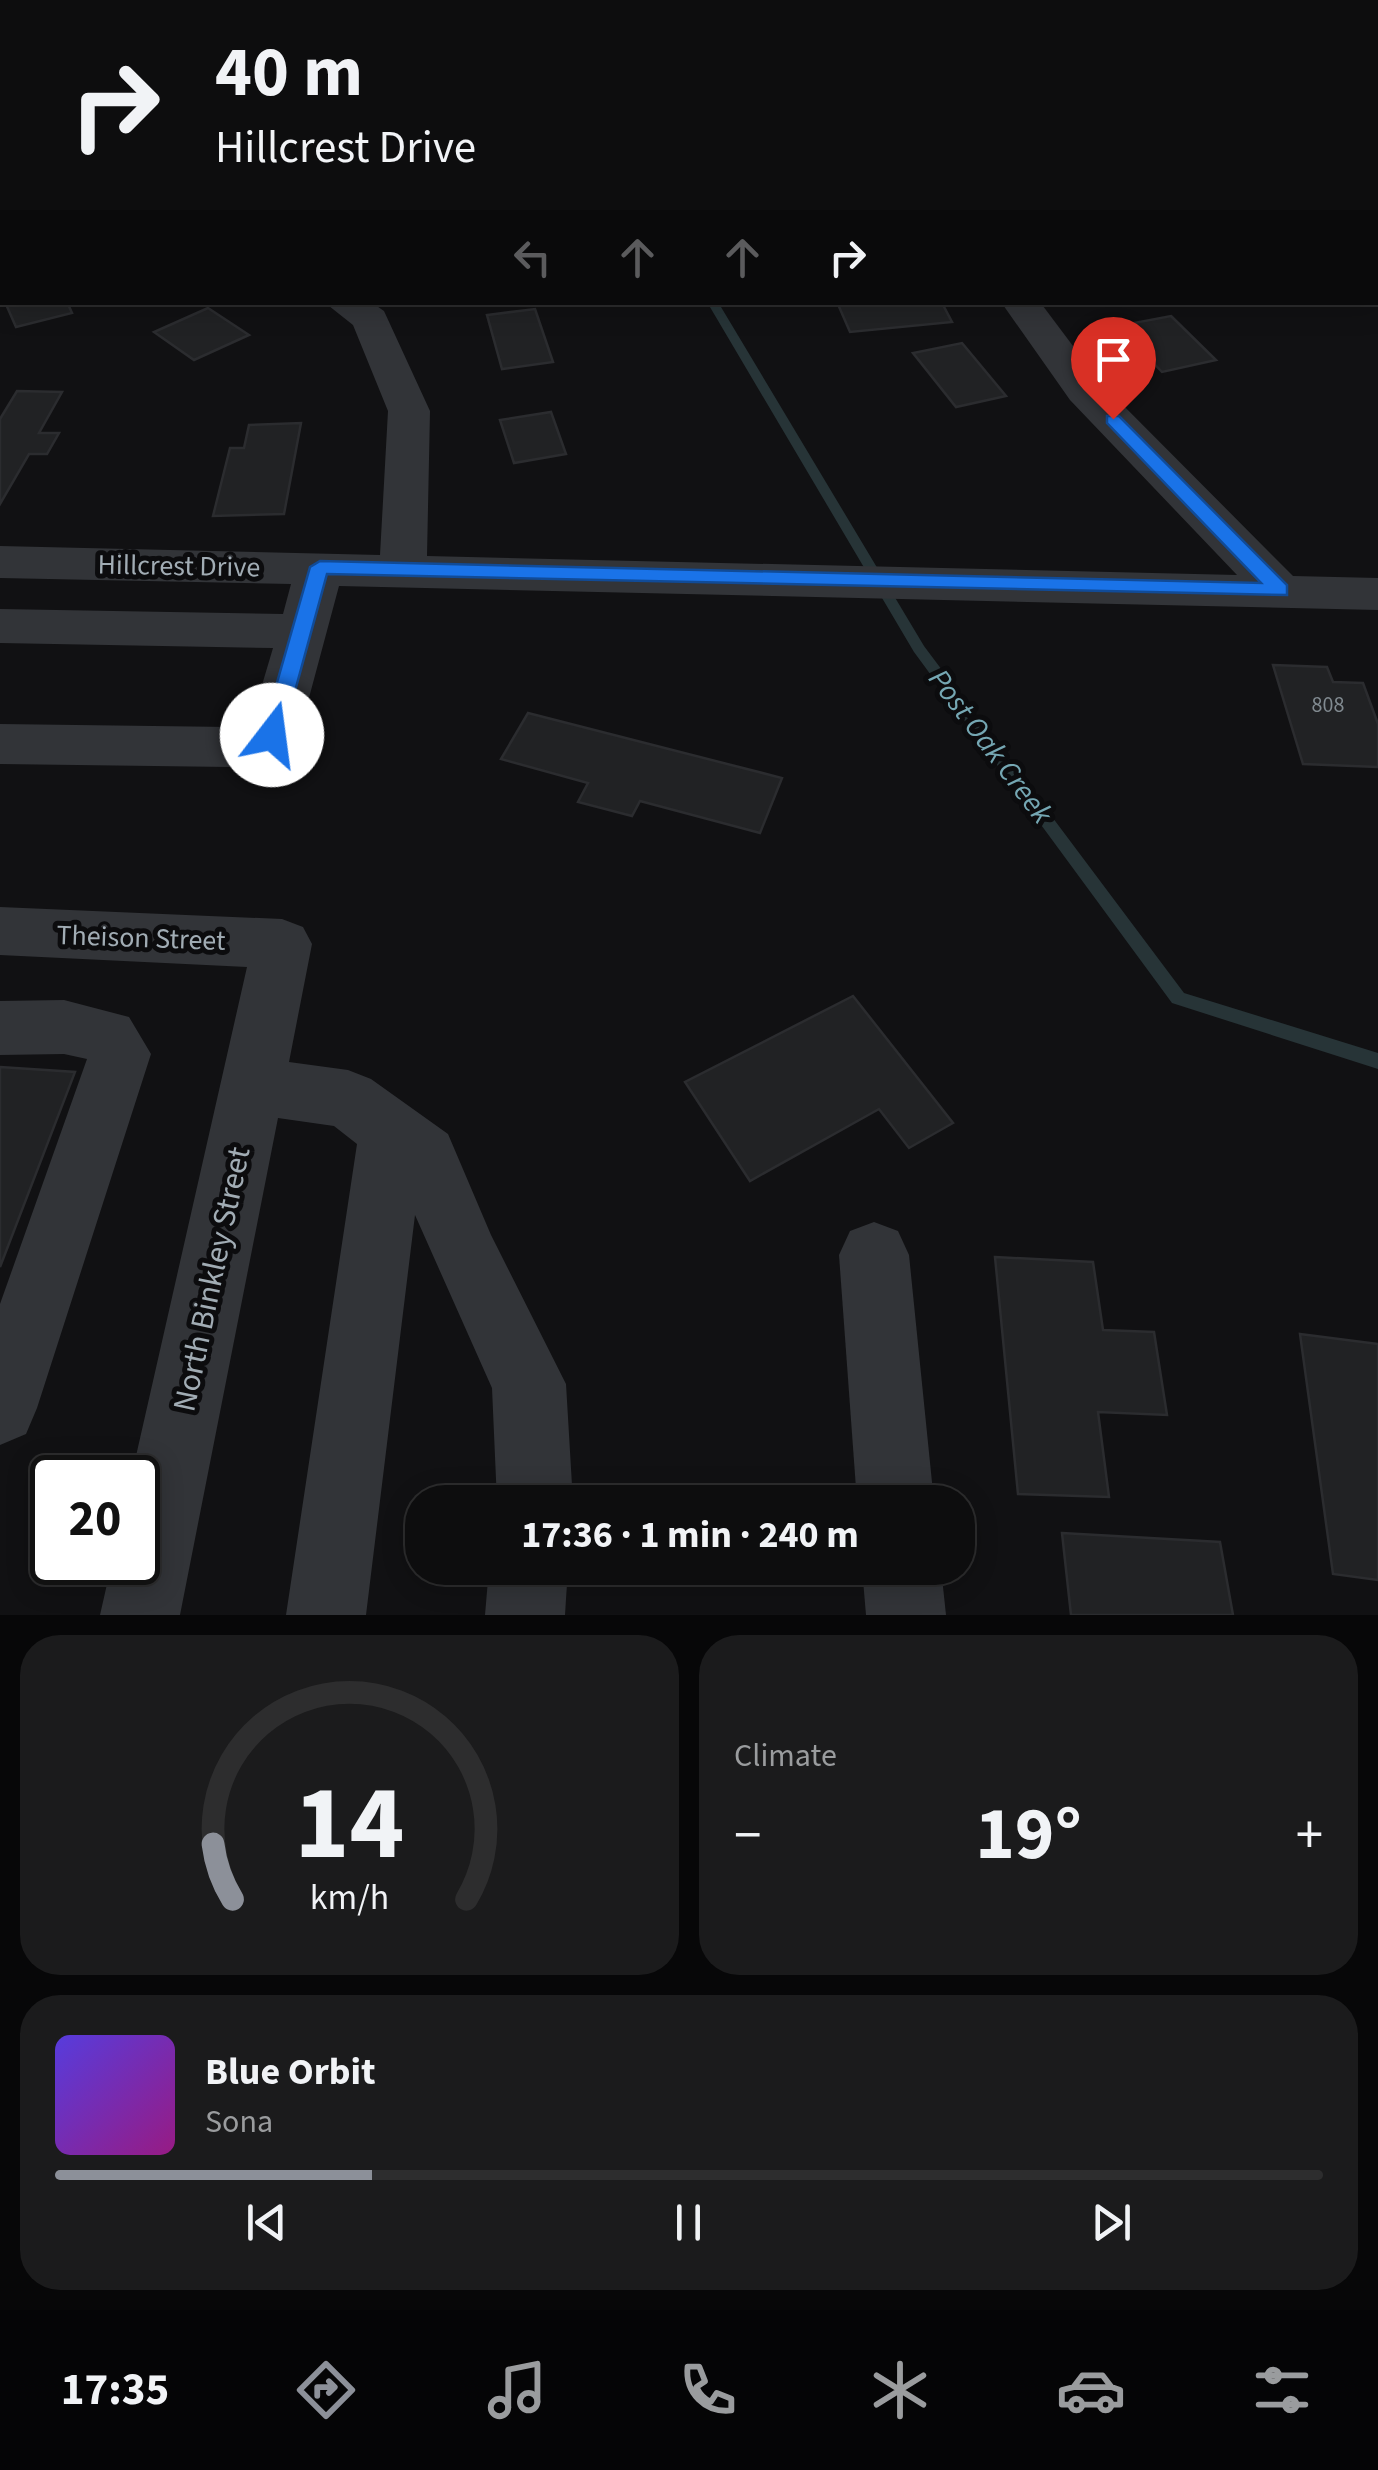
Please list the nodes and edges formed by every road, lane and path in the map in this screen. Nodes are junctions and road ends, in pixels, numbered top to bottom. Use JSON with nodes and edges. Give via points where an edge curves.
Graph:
{"nodes":[{"id":1,"x":348,"y":305,"type":"edge"},
{"id":2,"x":1022,"y":305,"type":"edge"},
{"id":3,"x":0,"y":562,"type":"edge"},
{"id":4,"x":320,"y":567,"type":"junction"},
{"id":5,"x":402,"y":568,"type":"junction"},
{"id":6,"x":1280,"y":590,"type":"junction"},
{"id":7,"x":1378,"y":594,"type":"edge"},
{"id":8,"x":0,"y":626,"type":"edge"},
{"id":9,"x":300,"y":631,"type":"junction"},
{"id":10,"x":0,"y":744,"type":"edge"},
{"id":11,"x":0,"y":931,"type":"edge"},
{"id":12,"x":282,"y":944,"type":"joint"},
{"id":13,"x":0,"y":1028,"type":"edge"},
{"id":14,"x":252,"y":1086,"type":"junction"},
{"id":15,"x":392,"y":1131,"type":"junction"},
{"id":16,"x":874,"y":1256,"type":"dead end"},
{"id":17,"x":6,"y":1374,"type":"edge"},
{"id":18,"x":534,"y":1485,"type":"edge"},
{"id":19,"x":894,"y":1485,"type":"edge"},
{"id":20,"x":527,"y":1585,"type":"edge"},
{"id":21,"x":903,"y":1585,"type":"edge"},
{"id":22,"x":140,"y":1615,"type":"edge"},
{"id":23,"x":326,"y":1615,"type":"edge"},
{"id":24,"x":524,"y":1615,"type":"edge"},
{"id":25,"x":906,"y":1615,"type":"edge"}],
"edges":[{"from":1,"to":5,"type":"street","via":[[370,319],[409,411]]},
{"from":2,"to":6,"type":"street","via":[[1086,391]]},
{"from":3,"to":4,"type":"street","name":"Hillcrest Drive"},
{"from":4,"to":5,"type":"street","name":"Hillcrest Drive"},
{"from":4,"to":9,"type":"street"},
{"from":5,"to":6,"type":"street","name":"Hillcrest Drive"},
{"from":6,"to":7,"type":"street","name":"Hillcrest Drive"},
{"from":8,"to":9,"type":"street"},
{"from":9,"to":10,"type":"street","via":[[272,735],[230,747]]},
{"from":11,"to":12,"type":"street","name":"Theison Street"},
{"from":12,"to":14,"type":"street","name":"North Binkley Street"},
{"from":13,"to":17,"type":"street","via":[[64,1027],[107,1036],[120,1054]]},
{"from":14,"to":15,"type":"street","via":[[348,1099]]},
{"from":14,"to":22,"type":"street","name":"North Binkley Street"},
{"from":15,"to":18,"type":"street","via":[[425,1156],[465,1256],[529,1384]]},
{"from":15,"to":23,"type":"street"},
{"from":16,"to":19,"type":"street"},
{"from":20,"to":24,"type":"street"},
{"from":21,"to":25,"type":"street"}]}
